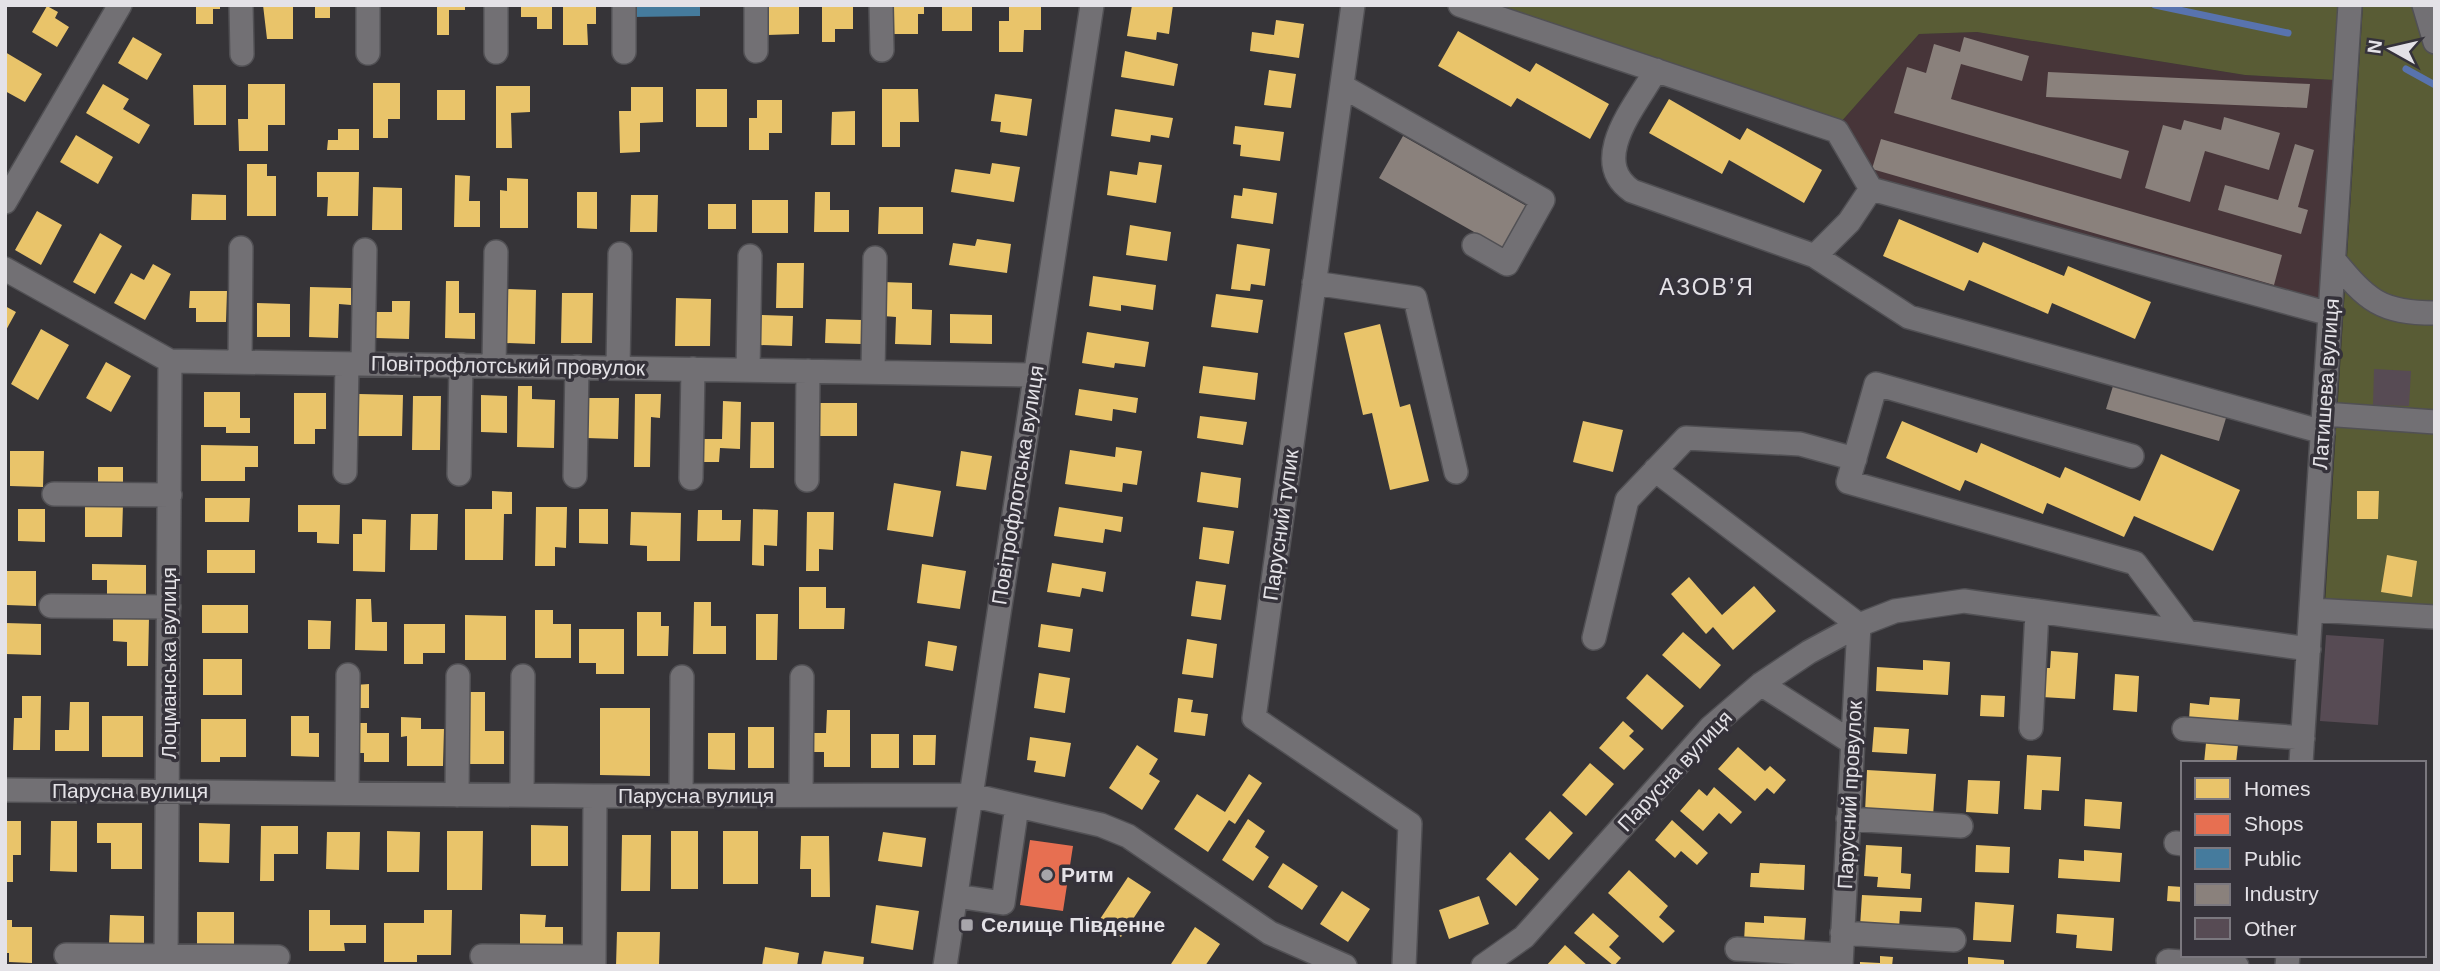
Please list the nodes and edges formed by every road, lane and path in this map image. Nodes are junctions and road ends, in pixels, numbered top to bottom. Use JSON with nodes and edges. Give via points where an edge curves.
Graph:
{"nodes":[{"id":1,"x":120,"y":5,"type":"edge"},
{"id":2,"x":242,"y":5,"type":"edge"},
{"id":3,"x":368,"y":5,"type":"edge"},
{"id":4,"x":496,"y":5,"type":"edge"},
{"id":5,"x":624,"y":5,"type":"edge"},
{"id":6,"x":756,"y":5,"type":"edge"},
{"id":7,"x":881,"y":5,"type":"edge"},
{"id":8,"x":1091,"y":5,"type":"edge"},
{"id":9,"x":1353,"y":5,"type":"edge"},
{"id":10,"x":1460,"y":5,"type":"edge"},
{"id":11,"x":2350,"y":5,"type":"edge"},
{"id":12,"x":2424,"y":5,"type":"edge"},
{"id":13,"x":2435,"y":42,"type":"edge"},
{"id":14,"x":882,"y":50,"type":"dead end"},
{"id":15,"x":756,"y":51,"type":"dead end"},
{"id":16,"x":496,"y":52,"type":"dead end"},
{"id":17,"x":624,"y":52,"type":"dead end"},
{"id":18,"x":368,"y":53,"type":"dead end"},
{"id":19,"x":242,"y":54,"type":"dead end"},
{"id":20,"x":1656,"y":70,"type":"junction"},
{"id":21,"x":1342,"y":86,"type":"junction"},
{"id":22,"x":1871,"y":189,"type":"junction"},
{"id":23,"x":5,"y":202,"type":"edge"},
{"id":24,"x":1474,"y":245,"type":"dead end"},
{"id":25,"x":241,"y":248,"type":"dead end"},
{"id":26,"x":365,"y":250,"type":"dead end"},
{"id":27,"x":496,"y":252,"type":"dead end"},
{"id":28,"x":620,"y":254,"type":"dead end"},
{"id":29,"x":750,"y":256,"type":"dead end"},
{"id":30,"x":1815,"y":256,"type":"junction"},
{"id":31,"x":875,"y":258,"type":"dead end"},
{"id":32,"x":2334,"y":260,"type":"junction"},
{"id":33,"x":5,"y":269,"type":"edge"},
{"id":34,"x":1314,"y":283,"type":"junction"},
{"id":35,"x":2435,"y":313,"type":"edge"},
{"id":36,"x":2330,"y":314,"type":"junction"},
{"id":37,"x":170,"y":361,"type":"junction"},
{"id":38,"x":240,"y":362,"type":"junction"},
{"id":39,"x":355,"y":364,"type":"junction"},
{"id":40,"x":461,"y":365,"type":"junction"},
{"id":41,"x":494,"y":366,"type":"junction"},
{"id":42,"x":577,"y":367,"type":"junction"},
{"id":43,"x":618,"y":368,"type":"junction"},
{"id":44,"x":693,"y":369,"type":"junction"},
{"id":45,"x":748,"y":370,"type":"junction"},
{"id":46,"x":808,"y":371,"type":"junction"},
{"id":47,"x":873,"y":372,"type":"junction"},
{"id":48,"x":1035,"y":375,"type":"junction"},
{"id":49,"x":2435,"y":422,"type":"edge"},
{"id":50,"x":2324,"y":423,"type":"junction"},
{"id":51,"x":2132,"y":456,"type":"dead end"},
{"id":52,"x":1855,"y":459,"type":"junction"},
{"id":53,"x":1655,"y":470,"type":"junction"},
{"id":54,"x":345,"y":472,"type":"dead end"},
{"id":55,"x":1456,"y":472,"type":"dead end"},
{"id":56,"x":459,"y":474,"type":"dead end"},
{"id":57,"x":575,"y":476,"type":"dead end"},
{"id":58,"x":691,"y":478,"type":"dead end"},
{"id":59,"x":807,"y":480,"type":"dead end"},
{"id":60,"x":54,"y":494,"type":"dead end"},
{"id":61,"x":170,"y":495,"type":"junction"},
{"id":62,"x":51,"y":607,"type":"dead end"},
{"id":63,"x":169,"y":607,"type":"junction"},
{"id":64,"x":2312,"y":610,"type":"junction"},
{"id":65,"x":2036,"y":611,"type":"junction"},
{"id":66,"x":2435,"y":617,"type":"edge"},
{"id":67,"x":1859,"y":625,"type":"junction"},
{"id":68,"x":2186,"y":631,"type":"junction"},
{"id":69,"x":1594,"y":638,"type":"dead end"},
{"id":70,"x":2309,"y":649,"type":"junction"},
{"id":71,"x":348,"y":675,"type":"dead end"},
{"id":72,"x":458,"y":676,"type":"dead end"},
{"id":73,"x":523,"y":676,"type":"dead end"},
{"id":74,"x":682,"y":677,"type":"dead end"},
{"id":75,"x":802,"y":677,"type":"dead end"},
{"id":76,"x":1761,"y":684,"type":"junction"},
{"id":77,"x":2031,"y":728,"type":"dead end"},
{"id":78,"x":2184,"y":729,"type":"dead end"},
{"id":79,"x":2302,"y":737,"type":"junction"},
{"id":80,"x":1853,"y":743,"type":"junction"},
{"id":81,"x":2301,"y":761,"type":"edge"},
{"id":82,"x":5,"y":790,"type":"edge"},
{"id":83,"x":168,"y":791,"type":"junction"},
{"id":84,"x":348,"y":793,"type":"junction"},
{"id":85,"x":457,"y":795,"type":"junction"},
{"id":86,"x":522,"y":795,"type":"junction"},
{"id":87,"x":801,"y":795,"type":"junction"},
{"id":88,"x":971,"y":795,"type":"junction"},
{"id":89,"x":595,"y":796,"type":"junction"},
{"id":90,"x":681,"y":796,"type":"junction"},
{"id":91,"x":1017,"y":806,"type":"junction"},
{"id":92,"x":1849,"y":820,"type":"junction"},
{"id":93,"x":1961,"y":826,"type":"dead end"},
{"id":94,"x":956,"y":896,"type":"junction"},
{"id":95,"x":1954,"y":940,"type":"dead end"},
{"id":96,"x":1737,"y":949,"type":"dead end"},
{"id":97,"x":1841,"y":951,"type":"edge"},
{"id":98,"x":66,"y":955,"type":"dead end"},
{"id":99,"x":482,"y":956,"type":"dead end"},
{"id":100,"x":278,"y":957,"type":"dead end"},
{"id":101,"x":166,"y":961,"type":"edge"},
{"id":102,"x":594,"y":961,"type":"edge"},
{"id":103,"x":2168,"y":961,"type":"dead end"},
{"id":104,"x":945,"y":966,"type":"edge"},
{"id":105,"x":1345,"y":966,"type":"edge"},
{"id":106,"x":1404,"y":966,"type":"edge"},
{"id":107,"x":1483,"y":966,"type":"edge"},
{"id":108,"x":2237,"y":966,"type":"edge"}],
"edges":[{"from":1,"to":23,"type":"street"},
{"from":2,"to":19,"type":"street"},
{"from":3,"to":18,"type":"street"},
{"from":4,"to":16,"type":"street"},
{"from":5,"to":17,"type":"street"},
{"from":6,"to":15,"type":"street"},
{"from":7,"to":14,"type":"street"},
{"from":8,"to":48,"type":"street","name":"Повітрофлотська вулиця"},
{"from":9,"to":21,"type":"street","name":"Парусний тупик"},
{"from":10,"to":20,"type":"street"},
{"from":11,"to":32,"type":"street","name":"Латишева вулиця"},
{"from":12,"to":13,"type":"street"},
{"from":20,"to":22,"type":"street","via":[[1837,131]]},
{"from":20,"to":30,"type":"street","via":[[1612,153],[1615,175],[1622,184]]},
{"from":21,"to":24,"type":"street","via":[[1543,200],[1507,264]]},
{"from":21,"to":34,"type":"street","name":"Парусний тупик"},
{"from":22,"to":30,"type":"street","via":[[1849,222]]},
{"from":22,"to":36,"type":"street"},
{"from":25,"to":38,"type":"street"},
{"from":26,"to":39,"type":"street"},
{"from":27,"to":41,"type":"street"},
{"from":28,"to":43,"type":"street"},
{"from":29,"to":45,"type":"street"},
{"from":30,"to":50,"type":"street","via":[[1909,317]]},
{"from":31,"to":47,"type":"street"},
{"from":32,"to":35,"type":"street","via":[[2361,292],[2383,308]]},
{"from":32,"to":36,"type":"street","name":"Латишева вулиця"},
{"from":33,"to":37,"type":"street","name":"Повітрофлотський провулок"},
{"from":34,"to":55,"type":"street","via":[[1415,298]]},
{"from":34,"to":106,"type":"street","name":"Парусний тупик","via":[[1254,718],[1410,824]]},
{"from":36,"to":50,"type":"street","name":"Латишева вулиця"},
{"from":37,"to":38,"type":"street","name":"Повітрофлотський провулок"},
{"from":37,"to":61,"type":"street","name":"Лоцманська вулиця"},
{"from":38,"to":39,"type":"street","name":"Повітрофлотський провулок"},
{"from":39,"to":40,"type":"street","name":"Повітрофлотський провулок"},
{"from":39,"to":54,"type":"street"},
{"from":40,"to":41,"type":"street","name":"Повітрофлотський провулок"},
{"from":40,"to":56,"type":"street"},
{"from":41,"to":42,"type":"street","name":"Повітрофлотський провулок"},
{"from":42,"to":43,"type":"street","name":"Повітрофлотський провулок"},
{"from":42,"to":57,"type":"street"},
{"from":43,"to":44,"type":"street","name":"Повітрофлотський провулок"},
{"from":44,"to":45,"type":"street","name":"Повітрофлотський провулок"},
{"from":44,"to":58,"type":"street"},
{"from":45,"to":46,"type":"street","name":"Повітрофлотський провулок"},
{"from":46,"to":47,"type":"street","name":"Повітрофлотський провулок"},
{"from":46,"to":59,"type":"street"},
{"from":47,"to":48,"type":"street","name":"Повітрофлотський провулок"},
{"from":48,"to":88,"type":"street","name":"Повітрофлотська вулиця"},
{"from":49,"to":50,"type":"street"},
{"from":50,"to":64,"type":"street","name":"Латишева вулиця"},
{"from":51,"to":52,"type":"street","via":[[1876,384]]},
{"from":52,"to":53,"type":"street","via":[[1800,444],[1686,438]]},
{"from":52,"to":68,"type":"street","via":[[1848,482],[2135,562]]},
{"from":53,"to":67,"type":"street"},
{"from":53,"to":69,"type":"street","via":[[1627,500]]},
{"from":60,"to":61,"type":"street"},
{"from":61,"to":63,"type":"street","name":"Лоцманська вулиця"},
{"from":62,"to":63,"type":"street"},
{"from":63,"to":83,"type":"street","name":"Лоцманська вулиця"},
{"from":64,"to":66,"type":"street"},
{"from":64,"to":70,"type":"street","name":"Латишева вулиця"},
{"from":65,"to":67,"type":"street","name":"Парусна вулиця","via":[[1964,601],[1895,611]]},
{"from":65,"to":68,"type":"street","name":"Парусна вулиця"},
{"from":65,"to":77,"type":"street"},
{"from":67,"to":76,"type":"street","name":"Парусна вулиця"},
{"from":67,"to":80,"type":"street","name":"Парусний провулок"},
{"from":68,"to":70,"type":"street","name":"Парусна вулиця"},
{"from":70,"to":79,"type":"street","name":"Латишева вулиця"},
{"from":71,"to":84,"type":"street"},
{"from":72,"to":85,"type":"street"},
{"from":73,"to":86,"type":"street"},
{"from":74,"to":90,"type":"street"},
{"from":75,"to":87,"type":"street"},
{"from":76,"to":80,"type":"street"},
{"from":76,"to":107,"type":"street","name":"Парусна вулиця","via":[[1711,727],[1524,937]]},
{"from":78,"to":79,"type":"street"},
{"from":79,"to":81,"type":"street","name":"Латишева вулиця"},
{"from":80,"to":92,"type":"street","name":"Парусний провулок"},
{"from":82,"to":83,"type":"street","name":"Парусна вулиця"},
{"from":83,"to":84,"type":"street","name":"Парусна вулиця"},
{"from":83,"to":101,"type":"street","name":"Лоцманська вулиця"},
{"from":84,"to":85,"type":"street","name":"Парусна вулиця"},
{"from":85,"to":86,"type":"street","name":"Парусна вулиця"},
{"from":86,"to":89,"type":"street","name":"Парусна вулиця"},
{"from":87,"to":88,"type":"street","name":"Парусна вулиця"},
{"from":87,"to":90,"type":"street","name":"Парусна вулиця"},
{"from":88,"to":91,"type":"street","name":"Парусна вулиця"},
{"from":88,"to":94,"type":"street","name":"Повітрофлотська вулиця"},
{"from":89,"to":90,"type":"street","name":"Парусна вулиця"},
{"from":89,"to":102,"type":"street"},
{"from":91,"to":94,"type":"street","via":[[1003,903]]},
{"from":91,"to":105,"type":"street","name":"Парусна вулиця","via":[[1101,825],[1128,836],[1270,933]]},
{"from":92,"to":93,"type":"street"},
{"from":92,"to":97,"type":"street","name":"Парусний провулок"},
{"from":94,"to":104,"type":"street","name":"Повітрофлотська вулиця"},
{"from":95,"to":97,"type":"street"},
{"from":96,"to":97,"type":"street"},
{"from":98,"to":101,"type":"street"},
{"from":99,"to":102,"type":"street"},
{"from":100,"to":101,"type":"street"},
{"from":103,"to":108,"type":"street"}]}
